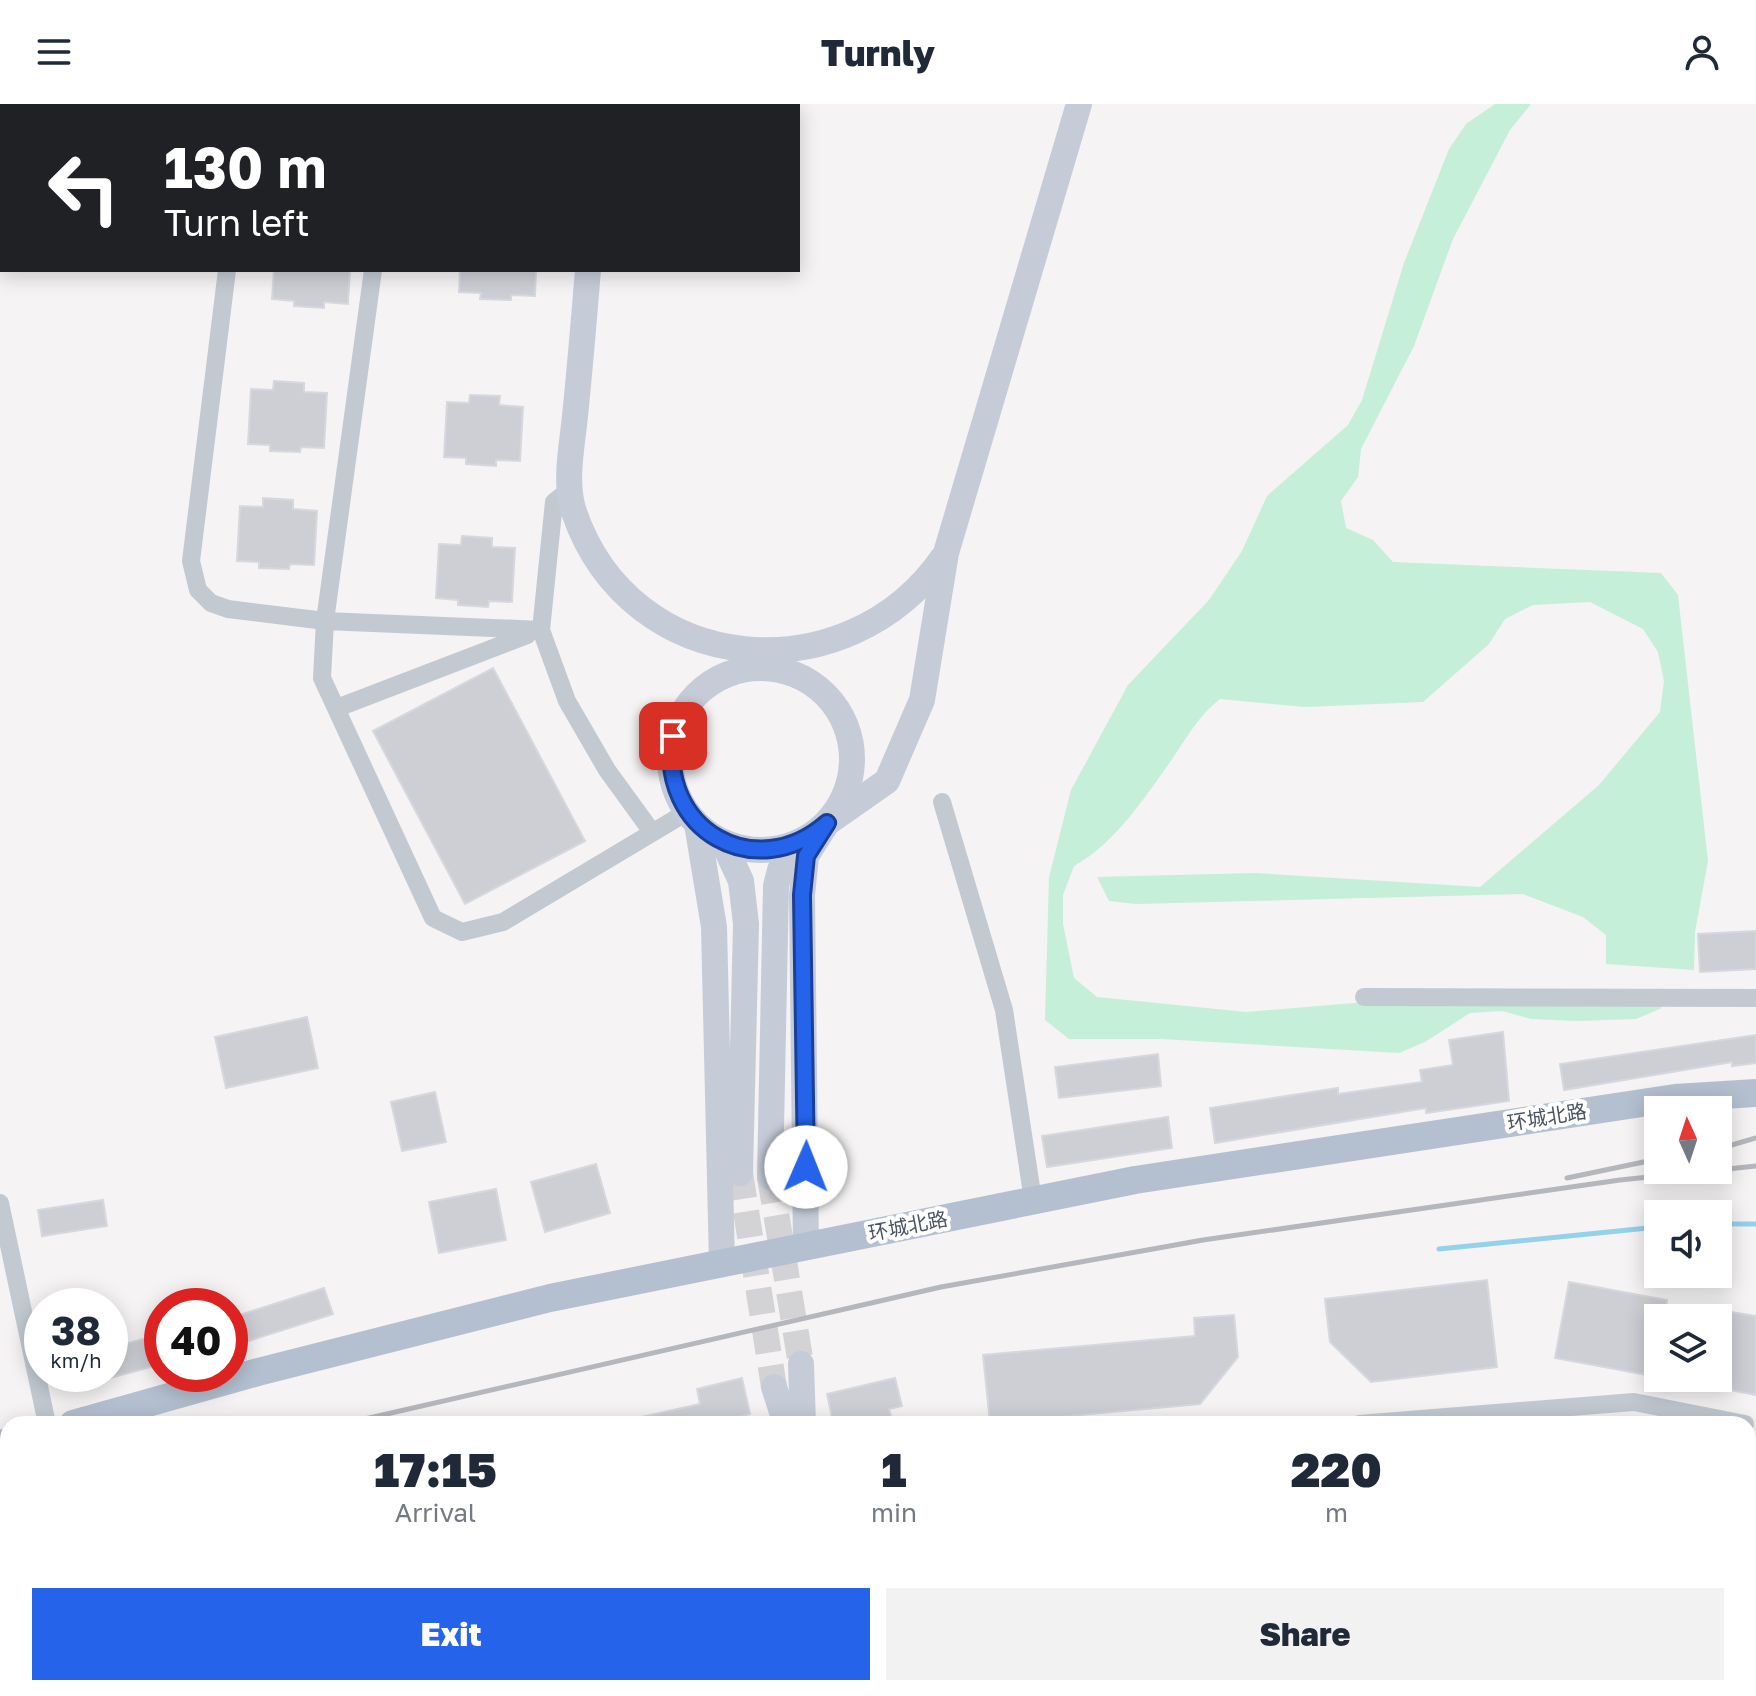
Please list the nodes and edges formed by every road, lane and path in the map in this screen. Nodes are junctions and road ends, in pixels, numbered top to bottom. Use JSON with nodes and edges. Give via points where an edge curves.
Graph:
{"nodes":[{"id":1,"x":1079,"y":104,"type":"edge"},
{"id":2,"x":227,"y":272,"type":"edge"},
{"id":3,"x":373,"y":272,"type":"edge"},
{"id":4,"x":588,"y":272,"type":"edge"},
{"id":5,"x":568,"y":491,"type":"junction"},
{"id":6,"x":946,"y":553,"type":"junction"},
{"id":7,"x":325,"y":621,"type":"junction"},
{"id":8,"x":541,"y":630,"type":"junction"},
{"id":9,"x":767,"y":651,"type":"junction"},
{"id":10,"x":722,"y":677,"type":"junction"},
{"id":11,"x":813,"y":683,"type":"junction"},
{"id":12,"x":337,"y":708,"type":"junction"},
{"id":13,"x":942,"y":802,"type":"dead end"},
{"id":14,"x":692,"y":818,"type":"junction"},
{"id":15,"x":827,"y":823,"type":"junction"},
{"id":16,"x":652,"y":832,"type":"junction"},
{"id":17,"x":801,"y":841,"type":"junction"},
{"id":18,"x":723,"y":842,"type":"junction"},
{"id":19,"x":1364,"y":997,"type":"dead end"},
{"id":20,"x":1756,"y":998,"type":"edge"},
{"id":21,"x":1756,"y":1093,"type":"edge"},
{"id":22,"x":740,"y":1173,"type":"tunnel mouth"},
{"id":23,"x":770,"y":1177,"type":"tunnel mouth"},
{"id":24,"x":1033,"y":1200,"type":"junction"},
{"id":25,"x":0,"y":1203,"type":"edge"},
{"id":26,"x":806,"y":1247,"type":"junction"},
{"id":27,"x":722,"y":1263,"type":"junction"},
{"id":28,"x":801,"y":1364,"type":"tunnel mouth"},
{"id":29,"x":774,"y":1387,"type":"tunnel mouth"},
{"id":30,"x":45,"y":1416,"type":"edge"},
{"id":31,"x":101,"y":1416,"type":"edge"},
{"id":32,"x":783,"y":1416,"type":"edge"},
{"id":33,"x":803,"y":1416,"type":"edge"},
{"id":34,"x":1459,"y":1416,"type":"edge"},
{"id":35,"x":1705,"y":1416,"type":"edge"}],
"edges":[{"from":1,"to":6,"type":"street"},
{"from":2,"to":7,"type":"street","via":[[191,561],[194,581],[204,597],[219,606]]},
{"from":3,"to":7,"type":"street"},
{"from":4,"to":5,"type":"street"},
{"from":5,"to":8,"type":"street","via":[[554,502]]},
{"from":5,"to":9,"type":"street","via":[[592,551],[634,601],[691,636]]},
{"from":6,"to":9,"type":"street","via":[[902,604],[865,628],[823,645]]},
{"from":6,"to":15,"type":"street","via":[[922,700],[887,781]]},
{"from":7,"to":8,"type":"street"},
{"from":7,"to":12,"type":"street","via":[[322,678]]},
{"from":8,"to":12,"type":"street"},
{"from":8,"to":16,"type":"street","via":[[567,701],[607,770]]},
{"from":9,"to":10,"type":"street"},
{"from":9,"to":11,"type":"street"},
{"from":10,"to":11,"type":"street","via":[[769,668]]},
{"from":10,"to":14,"type":"street","via":[[686,707],[673,736],[673,783]]},
{"from":11,"to":15,"type":"street","via":[[836,706],[853,750],[845,796]]},
{"from":12,"to":16,"type":"street","via":[[433,918],[462,932],[503,922]]},
{"from":13,"to":24,"type":"street","via":[[1004,1010]]},
{"from":14,"to":16,"type":"street"},
{"from":14,"to":18,"type":"street"},
{"from":14,"to":27,"type":"street","via":[[714,927]]},
{"from":15,"to":17,"type":"street"},
{"from":15,"to":26,"type":"street","via":[[806,856],[802,895]]},
{"from":17,"to":18,"type":"street","via":[[762,850]]},
{"from":17,"to":23,"type":"street","via":[[780,870],[776,886]]},
{"from":18,"to":22,"type":"street","via":[[741,881],[746,924]]},
{"from":19,"to":20,"type":"street"},
{"from":21,"to":24,"type":"main road","name":"环城北路","via":[[1675,1098]]},
{"from":24,"to":26,"type":"main road","name":"环城北路"},
{"from":25,"to":30,"type":"street"},
{"from":26,"to":27,"type":"main road","name":"环城北路"},
{"from":27,"to":31,"type":"main road","name":"环城北路","via":[[519,1306]]},
{"from":28,"to":33,"type":"street"},
{"from":29,"to":32,"type":"street"},
{"from":34,"to":35,"type":"street","via":[[1634,1402]]}]}
